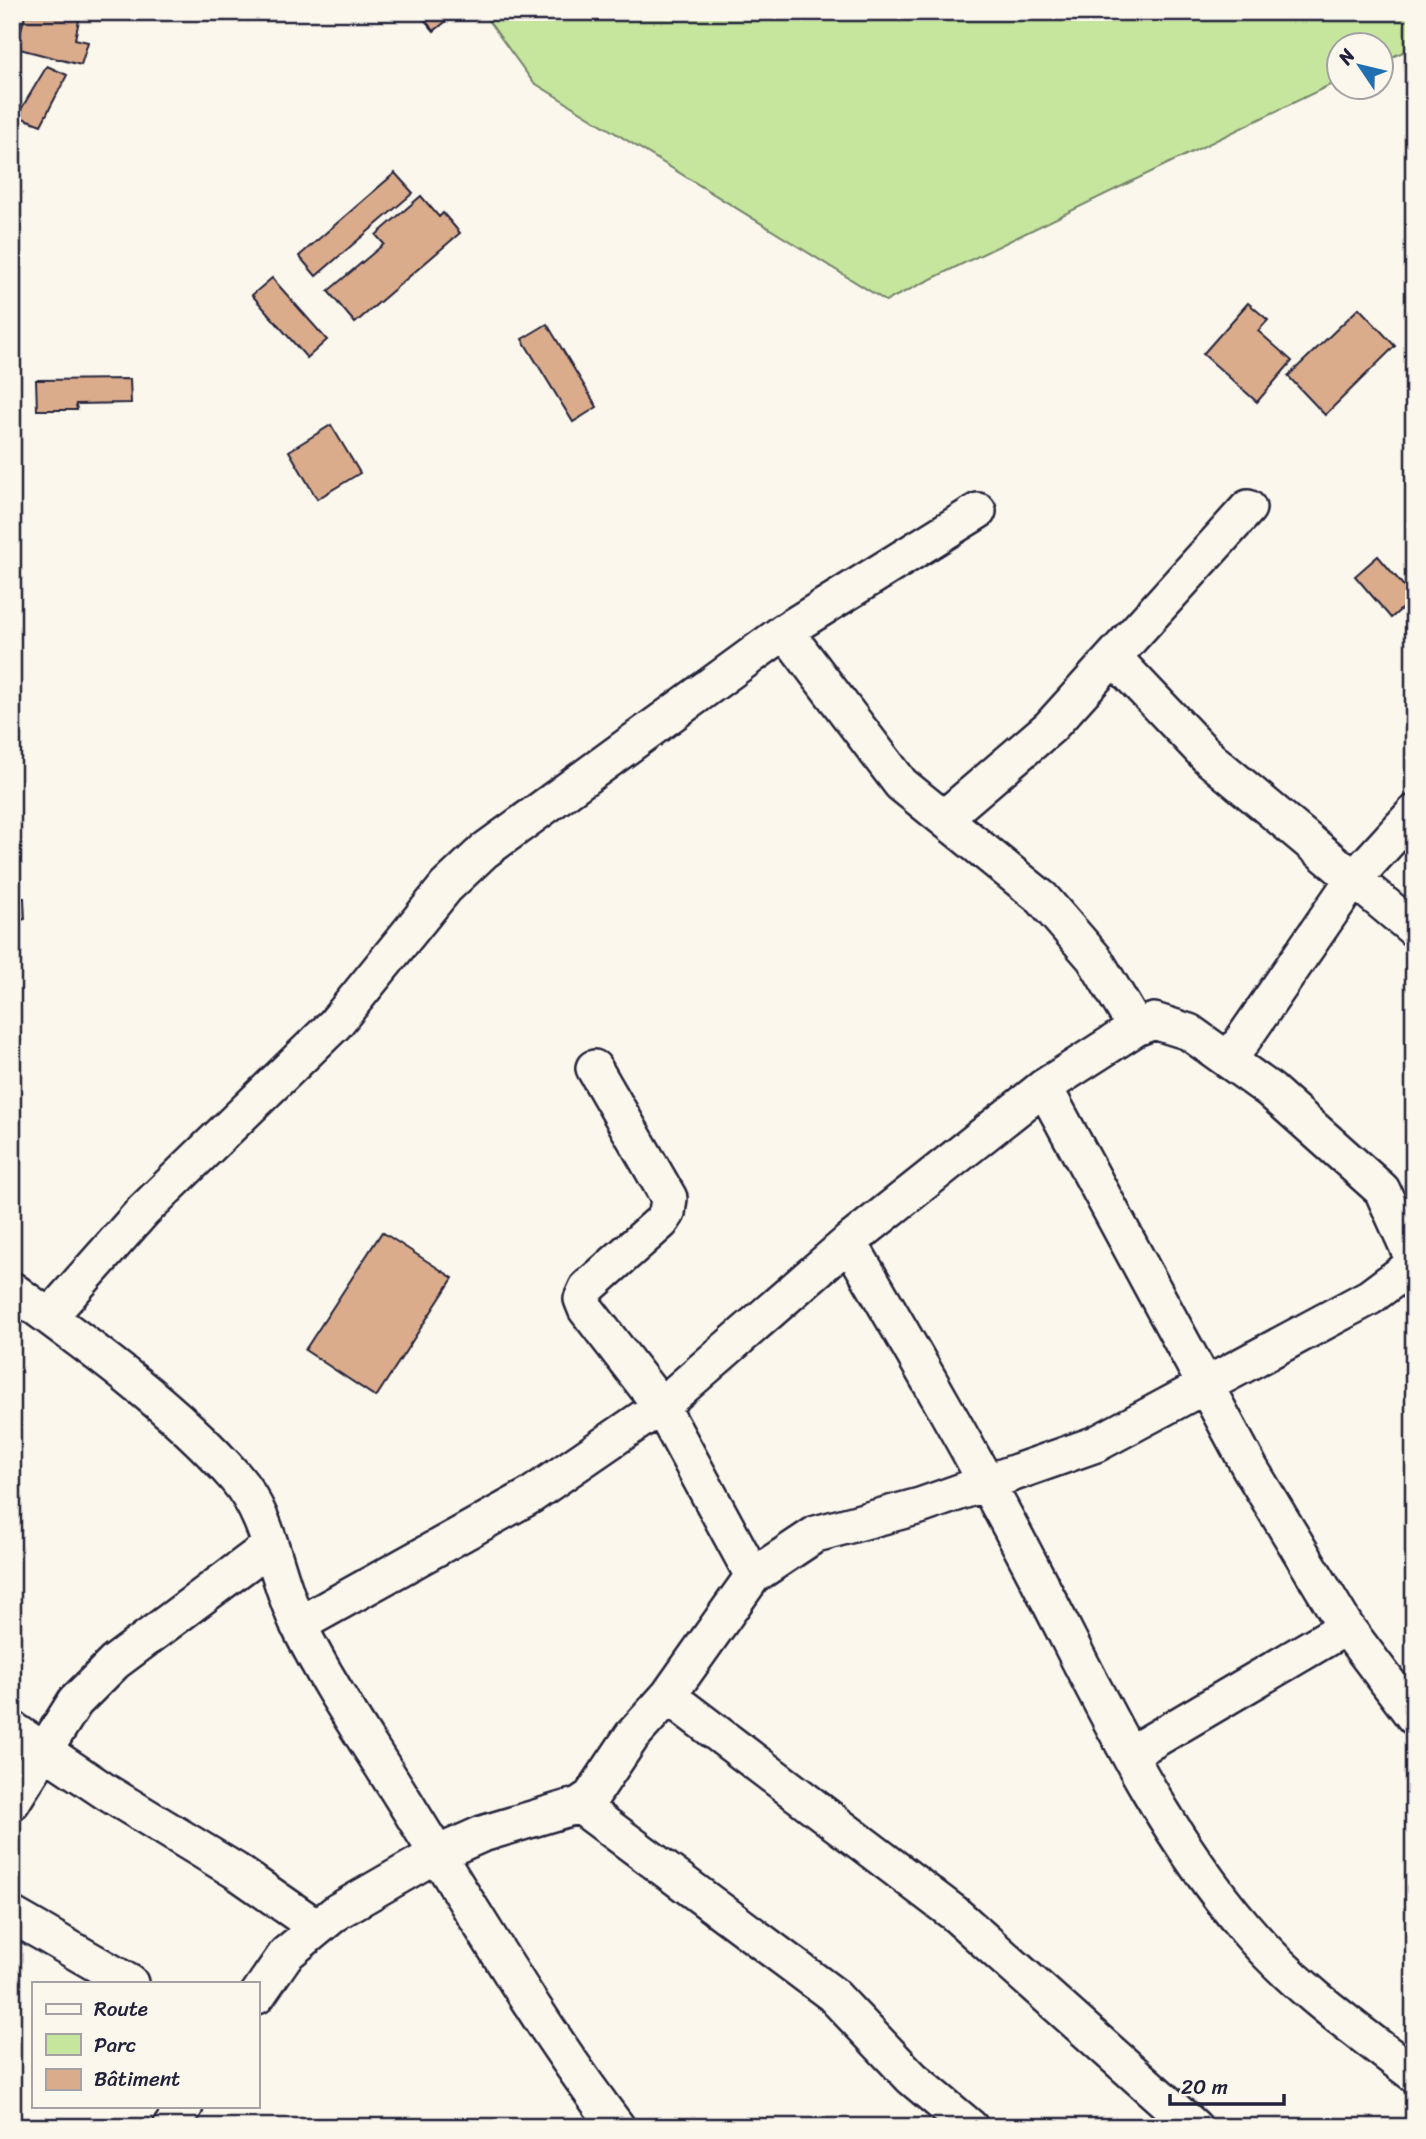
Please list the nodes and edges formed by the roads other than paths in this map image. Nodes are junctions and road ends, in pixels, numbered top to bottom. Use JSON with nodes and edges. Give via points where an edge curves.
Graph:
{"nodes":[{"id":1,"x":1248,"y":508,"type":"dead end"},
{"id":2,"x":978,"y":511,"type":"dead end"},
{"id":3,"x":785,"y":631,"type":"junction"},
{"id":4,"x":1115,"y":659,"type":"junction"},
{"id":5,"x":1414,"y":813,"type":"edge"},
{"id":6,"x":943,"y":818,"type":"junction"},
{"id":7,"x":1352,"y":881,"type":"junction"},
{"id":8,"x":1414,"y":929,"type":"edge"},
{"id":9,"x":1136,"y":1028,"type":"junction"},
{"id":10,"x":1229,"y":1060,"type":"junction"},
{"id":11,"x":594,"y":1068,"type":"dead end"},
{"id":12,"x":1044,"y":1087,"type":"junction"},
{"id":13,"x":849,"y":1242,"type":"junction"},
{"id":14,"x":1413,"y":1262,"type":"edge"},
{"id":15,"x":12,"y":1290,"type":"edge"},
{"id":16,"x":49,"y":1317,"type":"junction"},
{"id":17,"x":1203,"y":1384,"type":"junction"},
{"id":18,"x":661,"y":1406,"type":"junction"},
{"id":19,"x":988,"y":1482,"type":"junction"},
{"id":20,"x":270,"y":1546,"type":"junction"},
{"id":21,"x":752,"y":1576,"type":"junction"},
{"id":22,"x":298,"y":1625,"type":"junction"},
{"id":23,"x":1346,"y":1627,"type":"junction"},
{"id":24,"x":668,"y":1696,"type":"junction"},
{"id":25,"x":1414,"y":1717,"type":"edge"},
{"id":26,"x":12,"y":1729,"type":"edge"},
{"id":27,"x":43,"y":1748,"type":"junction"},
{"id":28,"x":1130,"y":1754,"type":"junction"},
{"id":29,"x":12,"y":1802,"type":"edge"},
{"id":30,"x":579,"y":1805,"type":"junction"},
{"id":31,"x":437,"y":1854,"type":"junction"},
{"id":32,"x":12,"y":1915,"type":"edge"},
{"id":33,"x":315,"y":1926,"type":"junction"},
{"id":34,"x":128,"y":1982,"type":"edge"},
{"id":35,"x":259,"y":1993,"type":"edge"},
{"id":36,"x":1414,"y":2074,"type":"edge"},
{"id":37,"x":184,"y":2108,"type":"edge"},
{"id":38,"x":171,"y":2127,"type":"edge"},
{"id":39,"x":617,"y":2127,"type":"edge"},
{"id":40,"x":970,"y":2127,"type":"edge"},
{"id":41,"x":1194,"y":2127,"type":"edge"}],
"edges":[{"from":1,"to":4,"type":"street"},
{"from":2,"to":3,"type":"street"},
{"from":3,"to":6,"type":"street","via":[[901,784]]},
{"from":3,"to":16,"type":"street","via":[[474,860],[446,887],[335,1024],[143,1211]]},
{"from":4,"to":6,"type":"street","via":[[1050,727]]},
{"from":4,"to":7,"type":"street","via":[[1210,759]]},
{"from":5,"to":7,"type":"street"},
{"from":6,"to":9,"type":"street","via":[[1042,898],[1094,958]]},
{"from":7,"to":8,"type":"street"},
{"from":7,"to":10,"type":"street"},
{"from":9,"to":10,"type":"street","via":[[1154,1021],[1189,1032]]},
{"from":9,"to":12,"type":"street"},
{"from":10,"to":14,"type":"street","via":[[1270,1090],[1382,1190]]},
{"from":11,"to":18,"type":"street","via":[[669,1199],[661,1222],[587,1288],[582,1299]]},
{"from":12,"to":13,"type":"street"},
{"from":12,"to":17,"type":"street"},
{"from":13,"to":18,"type":"street"},
{"from":13,"to":19,"type":"street"},
{"from":14,"to":17,"type":"street","via":[[1370,1297]]},
{"from":15,"to":16,"type":"street"},
{"from":16,"to":20,"type":"street","via":[[173,1418],[236,1478],[261,1513]]},
{"from":17,"to":19,"type":"street","via":[[1096,1444]]},
{"from":17,"to":23,"type":"street"},
{"from":18,"to":21,"type":"street"},
{"from":18,"to":22,"type":"street","via":[[530,1496]]},
{"from":19,"to":21,"type":"street","via":[[816,1534]]},
{"from":19,"to":28,"type":"street"},
{"from":20,"to":22,"type":"street"},
{"from":20,"to":27,"type":"street","via":[[115,1662],[75,1702]]},
{"from":21,"to":24,"type":"street"},
{"from":22,"to":31,"type":"street"},
{"from":23,"to":25,"type":"street"},
{"from":23,"to":28,"type":"street"},
{"from":24,"to":30,"type":"street","via":[[632,1736],[591,1797]]},
{"from":24,"to":41,"type":"street","via":[[954,1913]]},
{"from":26,"to":27,"type":"street"},
{"from":27,"to":29,"type":"street"},
{"from":27,"to":33,"type":"street"},
{"from":28,"to":36,"type":"street","via":[[1176,1835],[1246,1929],[1315,1999]]},
{"from":30,"to":31,"type":"street","via":[[482,1834]]},
{"from":30,"to":40,"type":"street","via":[[832,1994],[912,2078]]},
{"from":31,"to":33,"type":"street"},
{"from":31,"to":39,"type":"street"},
{"from":32,"to":34,"type":"street"},
{"from":33,"to":35,"type":"street","via":[[286,1954]]},
{"from":37,"to":38,"type":"street"}]}
